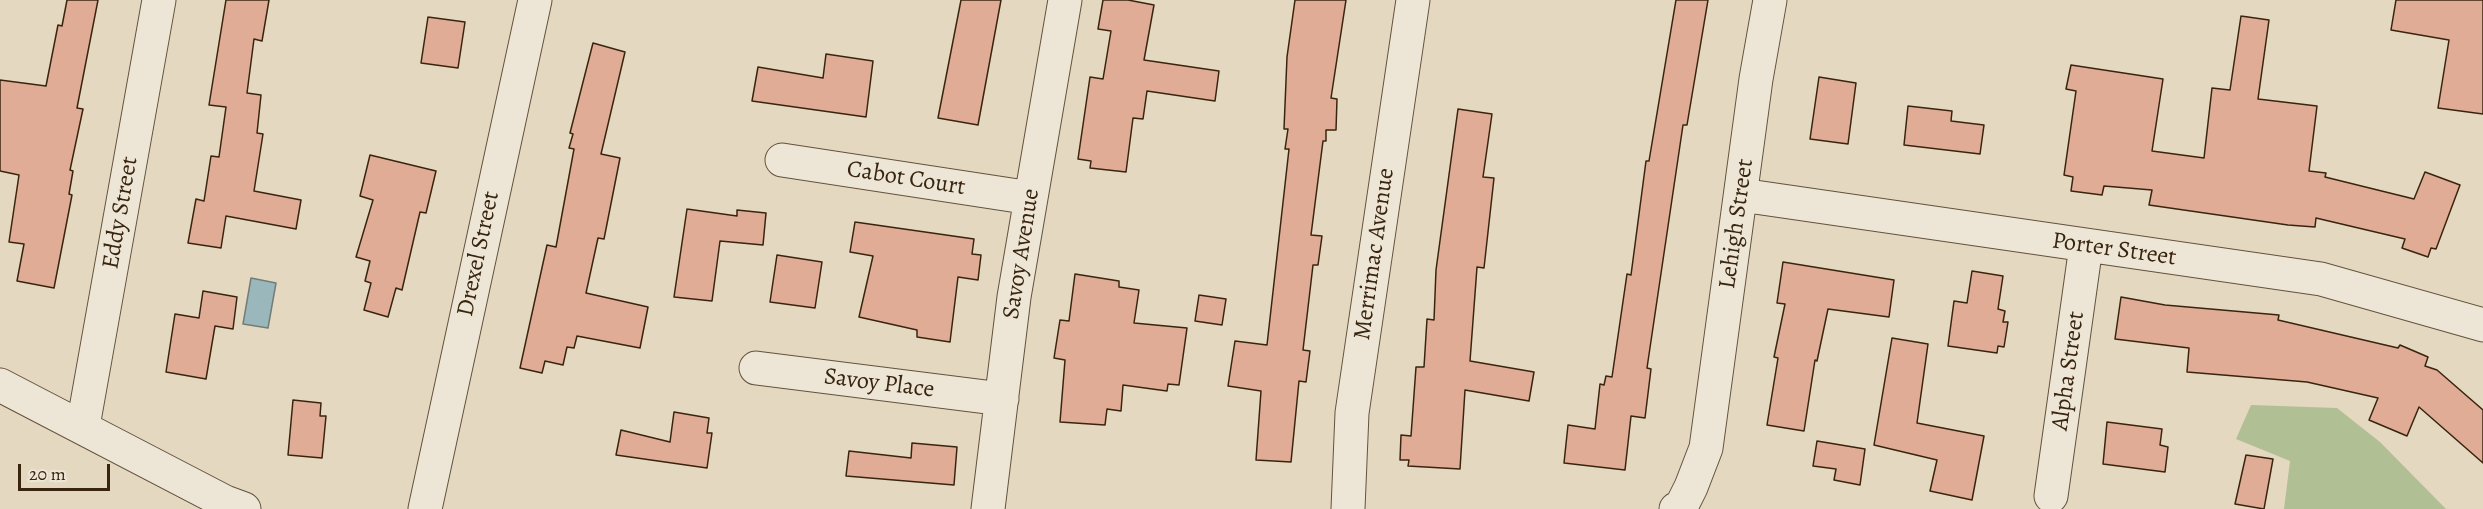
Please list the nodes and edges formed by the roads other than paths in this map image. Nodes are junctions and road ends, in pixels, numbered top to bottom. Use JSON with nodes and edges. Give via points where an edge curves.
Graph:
{"nodes":[{"id":1,"x":159,"y":0,"type":"edge"},
{"id":2,"x":535,"y":0,"type":"edge"},
{"id":3,"x":1065,"y":0,"type":"edge"},
{"id":4,"x":1413,"y":0,"type":"edge"},
{"id":5,"x":1770,"y":0,"type":"edge"},
{"id":6,"x":782,"y":160,"type":"dead end"},
{"id":7,"x":1741,"y":195,"type":"junction"},
{"id":8,"x":1031,"y":198,"type":"junction"},
{"id":9,"x":2086,"y":246,"type":"junction"},
{"id":10,"x":2483,"y":325,"type":"edge"},
{"id":11,"x":756,"y":368,"type":"dead end"},
{"id":12,"x":0,"y":385,"type":"edge"},
{"id":13,"x":1002,"y":399,"type":"junction"},
{"id":14,"x":83,"y":426,"type":"junction"},
{"id":15,"x":2051,"y":496,"type":"dead end"},
{"id":16,"x":244,"y":509,"type":"edge"},
{"id":17,"x":425,"y":509,"type":"edge"},
{"id":18,"x":988,"y":509,"type":"edge"},
{"id":19,"x":1348,"y":509,"type":"edge"},
{"id":20,"x":1676,"y":509,"type":"edge"}],
"edges":[{"from":1,"to":14,"type":"street","name":"Eddy Street"},
{"from":2,"to":17,"type":"street","name":"Drexel Street"},
{"from":3,"to":8,"type":"street","name":"Savoy Avenue"},
{"from":4,"to":19,"type":"street","name":"Merrimac Avenue","via":[[1352,413]]},
{"from":5,"to":7,"type":"street","name":"Lehigh Street"},
{"from":6,"to":8,"type":"street","name":"Cabot Court"},
{"from":7,"to":9,"type":"street","name":"Porter Street"},
{"from":7,"to":20,"type":"street","name":"Lehigh Street","via":[[1706,448],[1691,487],[1681,507]]},
{"from":8,"to":13,"type":"street","name":"Savoy Avenue"},
{"from":9,"to":10,"type":"street","name":"Porter Street","via":[[2321,279]]},
{"from":9,"to":15,"type":"street","name":"Alpha Street"},
{"from":11,"to":13,"type":"street","name":"Savoy Place"},
{"from":12,"to":14,"type":"street"},
{"from":13,"to":18,"type":"street","name":"Savoy Avenue"},
{"from":14,"to":16,"type":"street"}]}
